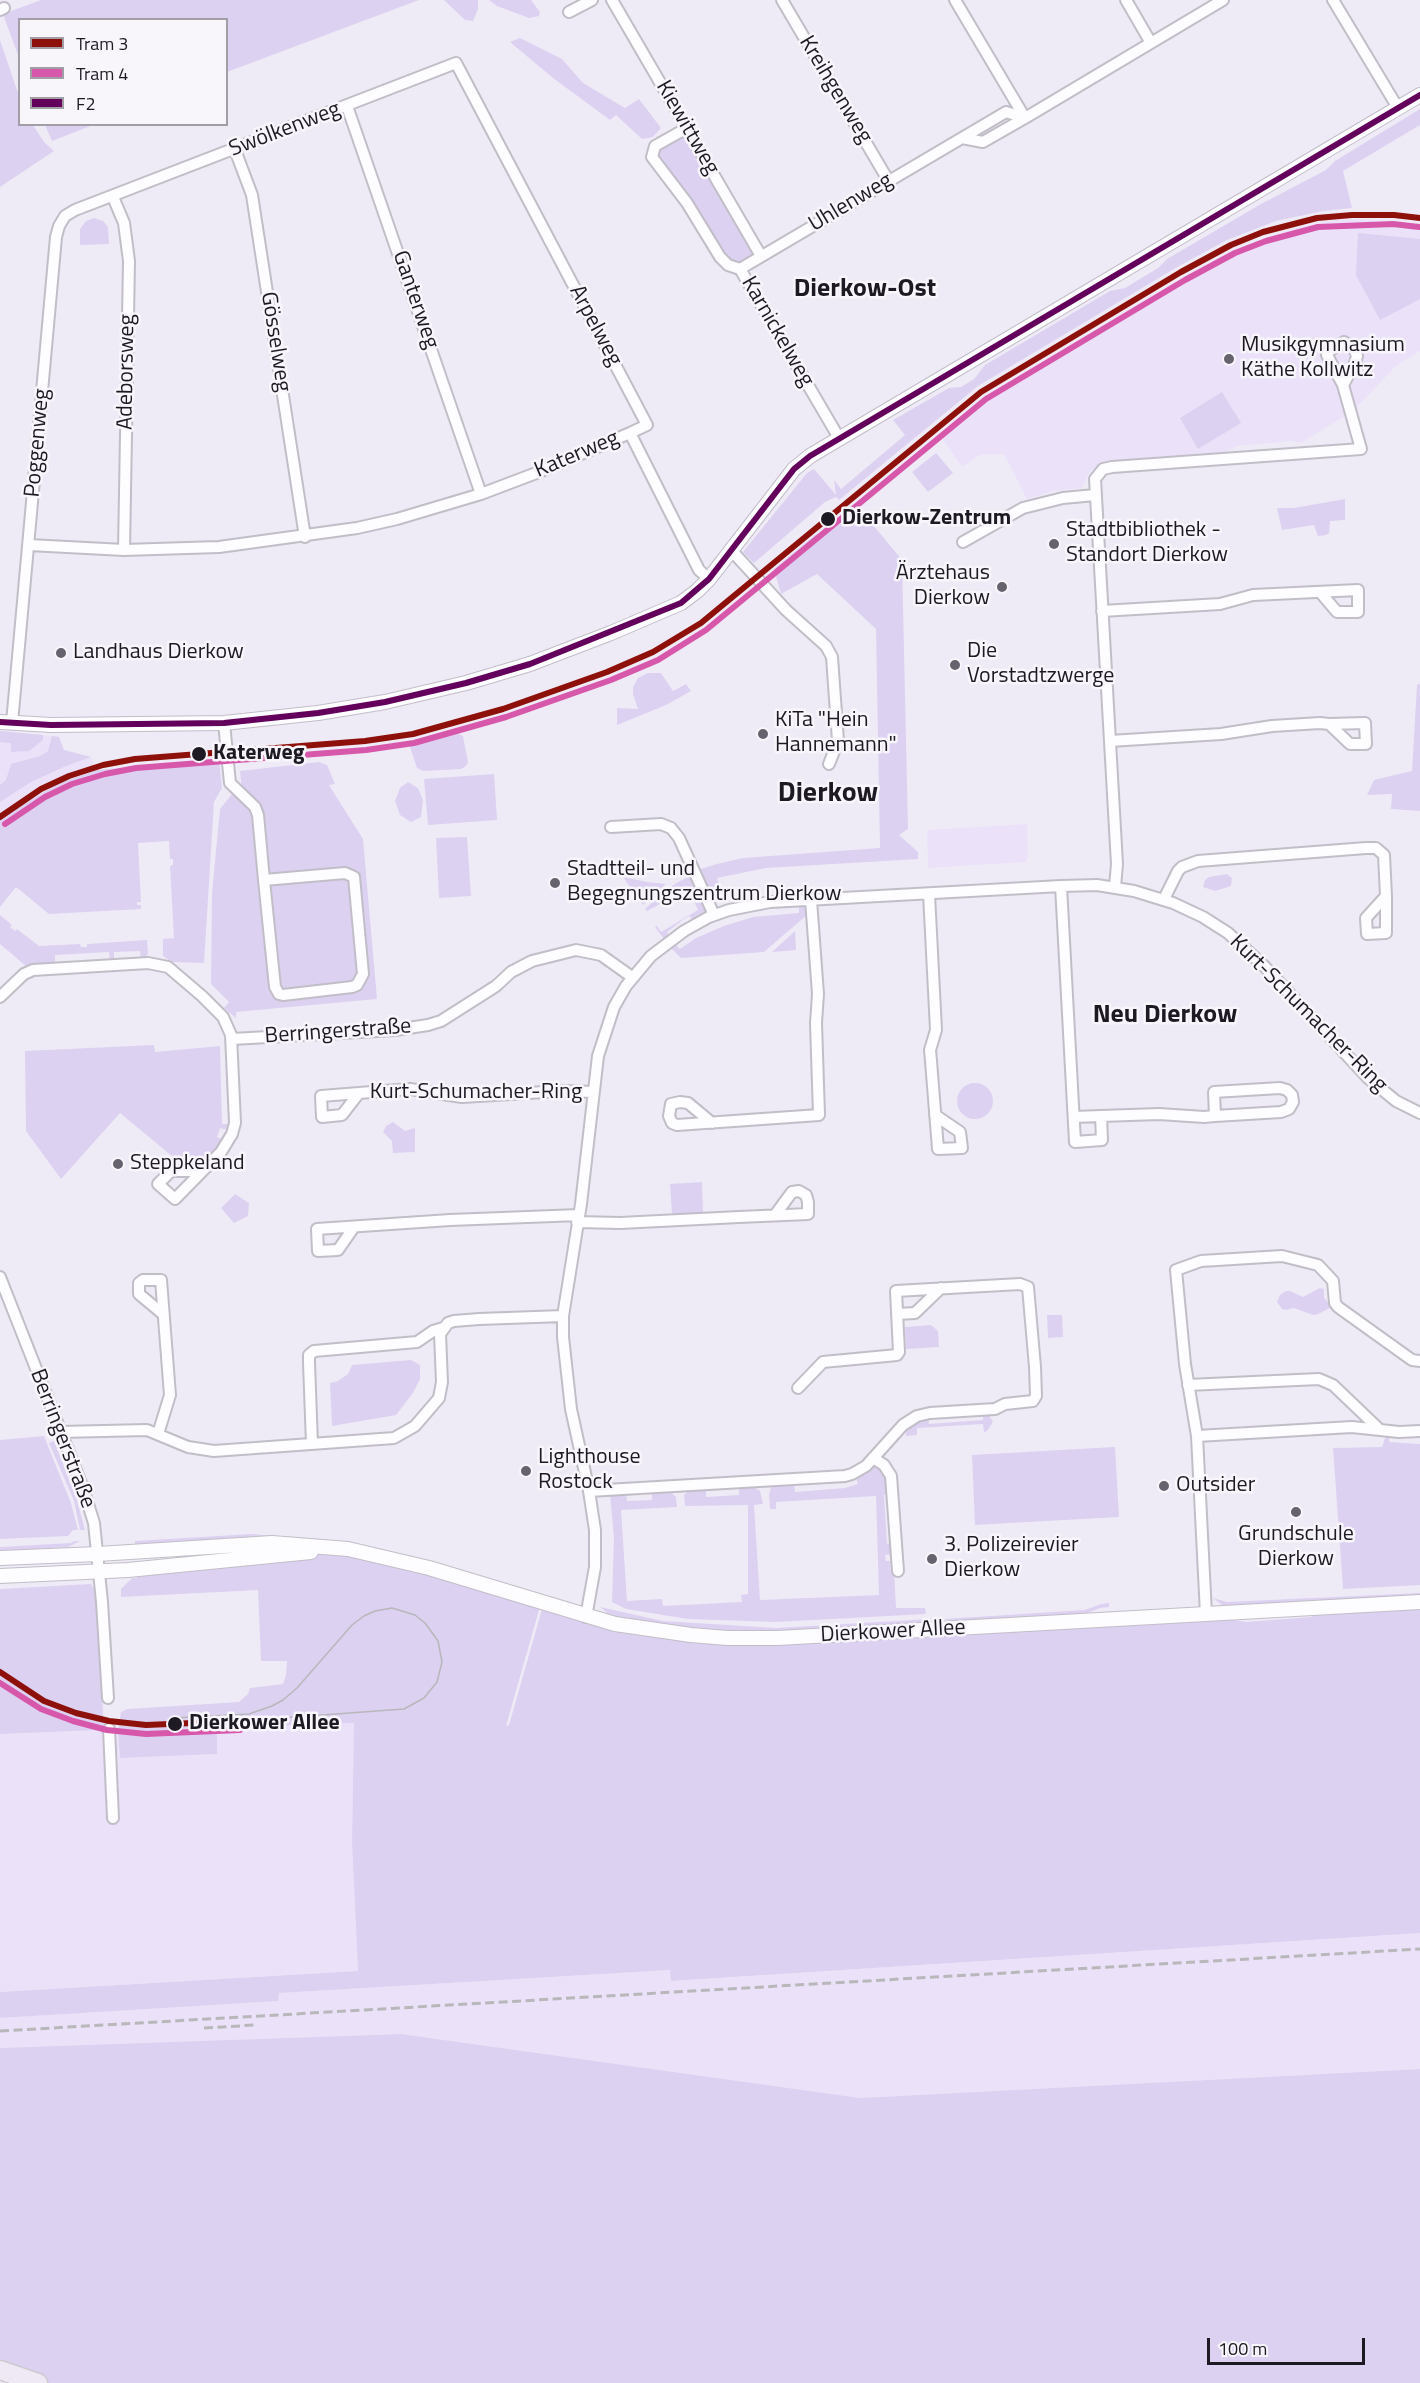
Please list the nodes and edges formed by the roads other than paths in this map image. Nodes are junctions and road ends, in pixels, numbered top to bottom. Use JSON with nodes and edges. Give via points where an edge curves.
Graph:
{"nodes":[{"id":1,"x":592,"y":0,"type":"edge"},
{"id":2,"x":612,"y":0,"type":"edge"},
{"id":3,"x":782,"y":0,"type":"edge"},
{"id":4,"x":955,"y":0,"type":"edge"},
{"id":5,"x":1126,"y":0,"type":"edge"},
{"id":6,"x":1223,"y":0,"type":"edge"},
{"id":7,"x":1333,"y":0,"type":"edge"},
{"id":8,"x":569,"y":12,"type":"dead end"},
{"id":9,"x":1152,"y":43,"type":"junction"},
{"id":10,"x":456,"y":63,"type":"joint"},
{"id":11,"x":1420,"y":95,"type":"edge"},
{"id":12,"x":347,"y":106,"type":"junction"},
{"id":13,"x":1398,"y":108,"type":"junction"},
{"id":14,"x":1025,"y":118,"type":"junction"},
{"id":15,"x":687,"y":128,"type":"junction"},
{"id":16,"x":235,"y":150,"type":"junction"},
{"id":17,"x":888,"y":180,"type":"junction"},
{"id":18,"x":113,"y":196,"type":"junction"},
{"id":19,"x":761,"y":256,"type":"junction"},
{"id":20,"x":740,"y":269,"type":"junction"},
{"id":21,"x":1343,"y":385,"type":"dead end"},
{"id":22,"x":630,"y":433,"type":"junction"},
{"id":23,"x":840,"y":438,"type":"junction"},
{"id":24,"x":481,"y":494,"type":"junction"},
{"id":25,"x":1095,"y":495,"type":"junction"},
{"id":26,"x":305,"y":537,"type":"junction"},
{"id":27,"x":963,"y":542,"type":"dead end"},
{"id":28,"x":29,"y":545,"type":"junction"},
{"id":29,"x":124,"y":550,"type":"junction"},
{"id":30,"x":732,"y":551,"type":"junction"},
{"id":31,"x":709,"y":579,"type":"junction"},
{"id":32,"x":1320,"y":592,"type":"dead end"},
{"id":33,"x":1102,"y":611,"type":"junction"},
{"id":34,"x":6,"y":722,"type":"edge"},
{"id":35,"x":224,"y":723,"type":"junction"},
{"id":36,"x":1329,"y":724,"type":"dead end"},
{"id":37,"x":1110,"y":741,"type":"junction"},
{"id":38,"x":830,"y":764,"type":"dead end"},
{"id":39,"x":611,"y":827,"type":"dead end"},
{"id":40,"x":264,"y":879,"type":"junction"},
{"id":41,"x":1061,"y":886,"type":"junction"},
{"id":42,"x":1115,"y":887,"type":"junction"},
{"id":43,"x":929,"y":894,"type":"junction"},
{"id":44,"x":1386,"y":896,"type":"dead end"},
{"id":45,"x":811,"y":900,"type":"junction"},
{"id":46,"x":1164,"y":900,"type":"junction"},
{"id":47,"x":714,"y":915,"type":"junction"},
{"id":48,"x":632,"y":977,"type":"junction"},
{"id":49,"x":0,"y":997,"type":"edge"},
{"id":50,"x":232,"y":1039,"type":"junction"},
{"id":51,"x":594,"y":1092,"type":"junction"},
{"id":52,"x":358,"y":1094,"type":"dead end"},
{"id":53,"x":1420,"y":1113,"type":"edge"},
{"id":54,"x":935,"y":1114,"type":"dead end"},
{"id":55,"x":1101,"y":1116,"type":"junction"},
{"id":56,"x":1215,"y":1116,"type":"junction"},
{"id":57,"x":1074,"y":1117,"type":"junction"},
{"id":58,"x":712,"y":1123,"type":"dead end"},
{"id":59,"x":200,"y":1171,"type":"dead end"},
{"id":60,"x":775,"y":1215,"type":"dead end"},
{"id":61,"x":578,"y":1219,"type":"junction"},
{"id":62,"x":354,"y":1227,"type":"dead end"},
{"id":63,"x":0,"y":1277,"type":"edge"},
{"id":64,"x":941,"y":1288,"type":"junction"},
{"id":65,"x":163,"y":1314,"type":"dead end"},
{"id":66,"x":897,"y":1314,"type":"junction"},
{"id":67,"x":563,"y":1316,"type":"junction"},
{"id":68,"x":443,"y":1328,"type":"junction"},
{"id":69,"x":1420,"y":1361,"type":"edge"},
{"id":70,"x":1188,"y":1385,"type":"junction"},
{"id":71,"x":798,"y":1388,"type":"dead end"},
{"id":72,"x":1378,"y":1428,"type":"junction"},
{"id":73,"x":1420,"y":1431,"type":"edge"},
{"id":74,"x":60,"y":1432,"type":"junction"},
{"id":75,"x":158,"y":1434,"type":"junction"},
{"id":76,"x":1197,"y":1436,"type":"junction"},
{"id":77,"x":312,"y":1444,"type":"junction"},
{"id":78,"x":873,"y":1458,"type":"junction"},
{"id":79,"x":589,"y":1491,"type":"junction"},
{"id":80,"x":98,"y":1554,"type":"junction"},
{"id":81,"x":376,"y":1556,"type":"junction"},
{"id":82,"x":0,"y":1558,"type":"edge"},
{"id":83,"x":99,"y":1570,"type":"junction"},
{"id":84,"x":898,"y":1571,"type":"dead end"},
{"id":85,"x":0,"y":1576,"type":"edge"},
{"id":86,"x":1420,"y":1602,"type":"edge"},
{"id":87,"x":1206,"y":1614,"type":"junction"},
{"id":88,"x":586,"y":1617,"type":"junction"},
{"id":89,"x":108,"y":1698,"type":"dead end"},
{"id":90,"x":109,"y":1729,"type":"dead end"},
{"id":91,"x":113,"y":1818,"type":"dead end"},
{"id":92,"x":0,"y":2370,"type":"edge"},
{"id":93,"x":38,"y":2383,"type":"edge"}],
"edges":[{"from":1,"to":8,"type":"street"},
{"from":2,"to":15,"type":"street","name":"Kiewittweg"},
{"from":3,"to":17,"type":"street","name":"Kreihgenweg"},
{"from":4,"to":14,"type":"street"},
{"from":5,"to":9,"type":"street"},
{"from":6,"to":9,"type":"street"},
{"from":7,"to":13,"type":"street"},
{"from":9,"to":14,"type":"street"},
{"from":10,"to":12,"type":"street","name":"Swölkenweg"},
{"from":10,"to":22,"type":"street","name":"Arpelweg","via":[[647,425]]},
{"from":11,"to":13,"type":"main road"},
{"from":12,"to":16,"type":"street","name":"Swölkenweg"},
{"from":12,"to":24,"type":"street","name":"Ganterweg"},
{"from":13,"to":23,"type":"main road"},
{"from":14,"to":17,"type":"street","name":"Uhlenweg","via":[[1006,112]]},
{"from":15,"to":19,"type":"street","name":"Kiewittweg"},
{"from":15,"to":20,"type":"street","name":"Karnickelweg","via":[[655,146],[652,157],[687,203],[720,257]]},
{"from":16,"to":18,"type":"street","name":"Swölkenweg"},
{"from":16,"to":26,"type":"street","name":"Gösselweg","via":[[255,208]]},
{"from":17,"to":19,"type":"street","name":"Uhlenweg"},
{"from":18,"to":28,"type":"street","name":"Poggenweg","via":[[65,216],[56,237]]},
{"from":18,"to":29,"type":"street","name":"Adeborsweg","via":[[124,223],[129,261]]},
{"from":19,"to":20,"type":"street","name":"Uhlenweg"},
{"from":20,"to":23,"type":"street","name":"Karnickelweg"},
{"from":21,"to":25,"type":"street","via":[[1361,448],[1102,469],[1095,479]]},
{"from":22,"to":24,"type":"street","name":"Katerweg"},
{"from":22,"to":31,"type":"street","via":[[699,570]]},
{"from":23,"to":30,"type":"main road","via":[[794,469]]},
{"from":24,"to":26,"type":"street","name":"Katerweg","via":[[397,519]]},
{"from":25,"to":27,"type":"street","via":[[1023,508]]},
{"from":25,"to":33,"type":"street"},
{"from":26,"to":29,"type":"street","name":"Katerweg","via":[[219,548]]},
{"from":28,"to":29,"type":"street","name":"Katerweg"},
{"from":28,"to":34,"type":"street","name":"Poggenweg"},
{"from":30,"to":31,"type":"main road"},
{"from":30,"to":38,"type":"street","via":[[786,610],[826,646],[832,657],[838,741]]},
{"from":31,"to":35,"type":"main road","via":[[681,603],[530,664],[385,702]]},
{"from":32,"to":33,"type":"street","via":[[1253,595],[1210,605]]},
{"from":33,"to":37,"type":"street"},
{"from":34,"to":35,"type":"main road"},
{"from":35,"to":40,"type":"street","via":[[230,783],[255,807],[258,815]]},
{"from":36,"to":37,"type":"street"},
{"from":37,"to":42,"type":"street"},
{"from":39,"to":47,"type":"street","via":[[661,824],[671,828]]},
{"from":40,"to":40,"type":"street","via":[[345,873],[354,877],[363,974],[357,985],[283,995],[277,991]]},
{"from":41,"to":42,"type":"street","name":"Kurt-Schumacher-Ring"},
{"from":41,"to":43,"type":"street","name":"Kurt-Schumacher-Ring"},
{"from":41,"to":57,"type":"street"},
{"from":42,"to":46,"type":"street","name":"Kurt-Schumacher-Ring"},
{"from":43,"to":45,"type":"street","name":"Kurt-Schumacher-Ring"},
{"from":43,"to":54,"type":"street","via":[[936,1030],[930,1050]]},
{"from":44,"to":46,"type":"street","via":[[1384,855],[1376,848],[1366,848],[1198,861],[1178,871]]},
{"from":45,"to":47,"type":"street","name":"Kurt-Schumacher-Ring","via":[[751,904]]},
{"from":45,"to":58,"type":"street","via":[[818,994],[819,1115]]},
{"from":46,"to":53,"type":"street","name":"Kurt-Schumacher-Ring","via":[[1203,917],[1241,943],[1368,1078],[1396,1101]]},
{"from":47,"to":48,"type":"street","name":"Kurt-Schumacher-Ring","via":[[672,939]]},
{"from":48,"to":50,"type":"street","name":"Berringerstraße","via":[[601,955],[576,950],[532,961],[510,972],[496,986],[428,1025]]},
{"from":48,"to":51,"type":"street","name":"Kurt-Schumacher-Ring","via":[[604,1033]]},
{"from":49,"to":50,"type":"street","name":"Berringerstraße","via":[[33,970],[159,964],[170,969],[223,1017]]},
{"from":50,"to":59,"type":"street","name":"Berringerstraße","via":[[235,1123],[221,1152]]},
{"from":51,"to":52,"type":"street","name":"Kurt-Schumacher-Ring","via":[[462,1097],[410,1089]]},
{"from":51,"to":61,"type":"street","name":"Kurt-Schumacher-Ring"},
{"from":55,"to":56,"type":"street"},
{"from":55,"to":57,"type":"street"},
{"from":55,"to":57,"type":"street","via":[[1102,1140],[1075,1142]]},
{"from":56,"to":56,"type":"street","via":[[1281,1112],[1289,1109],[1292,1095],[1280,1088],[1214,1092]]},
{"from":60,"to":61,"type":"street","via":[[609,1223]]},
{"from":61,"to":62,"type":"street","via":[[450,1220]]},
{"from":61,"to":67,"type":"street","name":"Kurt-Schumacher-Ring"},
{"from":63,"to":74,"type":"street","name":"Berringerstraße"},
{"from":64,"to":66,"type":"street","via":[[915,1312]]},
{"from":64,"to":66,"type":"street","via":[[896,1291]]},
{"from":64,"to":78,"type":"street","via":[[1020,1284],[1028,1287],[1036,1396],[1028,1403],[1005,1404],[995,1409],[917,1416],[903,1425]]},
{"from":65,"to":75,"type":"street","via":[[170,1395]]},
{"from":66,"to":71,"type":"street","via":[[897,1355],[823,1362]]},
{"from":67,"to":68,"type":"street","via":[[454,1321]]},
{"from":67,"to":79,"type":"street","name":"Kurt-Schumacher-Ring","via":[[567,1382]]},
{"from":68,"to":77,"type":"street","via":[[441,1391],[436,1403],[415,1426],[394,1438]]},
{"from":68,"to":77,"type":"street","via":[[417,1342],[314,1351],[309,1355]]},
{"from":69,"to":70,"type":"street","via":[[1412,1360],[1338,1307],[1333,1281],[1318,1265],[1282,1256],[1201,1261],[1176,1270]]},
{"from":70,"to":72,"type":"street","via":[[1319,1379],[1333,1385]]},
{"from":70,"to":76,"type":"street"},
{"from":72,"to":73,"type":"street"},
{"from":72,"to":76,"type":"street"},
{"from":74,"to":75,"type":"street","via":[[137,1428]]},
{"from":74,"to":80,"type":"street","name":"Berringerstraße","via":[[88,1504]]},
{"from":75,"to":77,"type":"street","via":[[207,1451]]},
{"from":76,"to":87,"type":"street"},
{"from":78,"to":79,"type":"street","via":[[860,1470],[844,1476]]},
{"from":78,"to":84,"type":"street","via":[[891,1476]]},
{"from":79,"to":88,"type":"street","name":"Kurt-Schumacher-Ring","via":[[596,1550]]},
{"from":80,"to":81,"type":"main road","name":"Dierkower Allee","via":[[272,1543],[348,1549]]},
{"from":80,"to":82,"type":"main road","name":"Dierkower Allee"},
{"from":80,"to":83,"type":"street","name":"Berringerstraße"},
{"from":81,"to":83,"type":"main road","name":"Dierkower Allee","via":[[321,1552]]},
{"from":81,"to":88,"type":"main road","name":"Dierkower Allee","via":[[429,1568]]},
{"from":83,"to":85,"type":"main road","name":"Dierkower Allee"},
{"from":83,"to":89,"type":"street"},
{"from":86,"to":87,"type":"main road","name":"Dierkower Allee"},
{"from":87,"to":88,"type":"main road","name":"Dierkower Allee","via":[[761,1638],[692,1635]]},
{"from":90,"to":91,"type":"street"},
{"from":92,"to":93,"type":"highway"}]}
